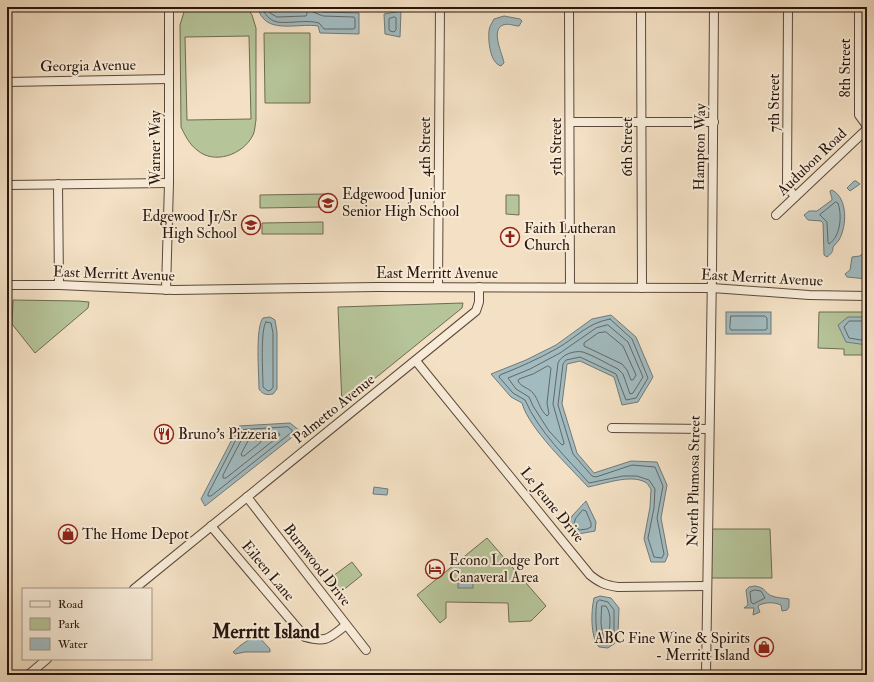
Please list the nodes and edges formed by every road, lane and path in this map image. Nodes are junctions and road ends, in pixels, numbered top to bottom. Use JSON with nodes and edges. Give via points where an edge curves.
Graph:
{"nodes":[{"id":1,"x":169,"y":7,"type":"edge"},
{"id":2,"x":440,"y":7,"type":"edge"},
{"id":3,"x":569,"y":7,"type":"edge"},
{"id":4,"x":641,"y":7,"type":"edge"},
{"id":5,"x":714,"y":7,"type":"edge"},
{"id":6,"x":788,"y":7,"type":"edge"},
{"id":7,"x":859,"y":7,"type":"edge"},
{"id":8,"x":169,"y":78,"type":"junction"},
{"id":9,"x":7,"y":82,"type":"edge"},
{"id":10,"x":641,"y":121,"type":"junction"},
{"id":11,"x":570,"y":122,"type":"junction"},
{"id":12,"x":714,"y":122,"type":"junction"},
{"id":13,"x":867,"y":126,"type":"edge"},
{"id":14,"x":867,"y":129,"type":"edge"},
{"id":15,"x":169,"y":183,"type":"junction"},
{"id":16,"x":58,"y":184,"type":"junction"},
{"id":17,"x":7,"y":185,"type":"edge"},
{"id":18,"x":795,"y":197,"type":"junction"},
{"id":19,"x":776,"y":215,"type":"dead end"},
{"id":20,"x":7,"y":285,"type":"edge"},
{"id":21,"x":59,"y":285,"type":"junction"},
{"id":22,"x":438,"y":287,"type":"junction"},
{"id":23,"x":479,"y":287,"type":"junction"},
{"id":24,"x":570,"y":287,"type":"junction"},
{"id":25,"x":642,"y":288,"type":"junction"},
{"id":26,"x":712,"y":288,"type":"junction"},
{"id":27,"x":166,"y":290,"type":"junction"},
{"id":28,"x":867,"y":296,"type":"edge"},
{"id":29,"x":416,"y":361,"type":"junction"},
{"id":30,"x":612,"y":428,"type":"dead end"},
{"id":31,"x":709,"y":429,"type":"junction"},
{"id":32,"x":247,"y":497,"type":"junction"},
{"id":33,"x":211,"y":526,"type":"junction"},
{"id":34,"x":707,"y":586,"type":"junction"},
{"id":35,"x":135,"y":588,"type":"edge"},
{"id":36,"x":346,"y":625,"type":"junction"},
{"id":37,"x":366,"y":650,"type":"dead end"},
{"id":38,"x":46,"y":660,"type":"edge"},
{"id":39,"x":28,"y":675,"type":"edge"},
{"id":40,"x":706,"y":675,"type":"edge"}],
"edges":[{"from":1,"to":8,"type":"street","name":"Warner Way"},
{"from":2,"to":22,"type":"street","name":"4th Street"},
{"from":3,"to":11,"type":"street","name":"5th Street"},
{"from":4,"to":10,"type":"street","name":"6th Street"},
{"from":5,"to":12,"type":"street","name":"Hampton Way"},
{"from":6,"to":18,"type":"street","name":"7th Street","via":[[787,186]]},
{"from":7,"to":13,"type":"street","name":"8th Street","via":[[859,115]]},
{"from":8,"to":9,"type":"street","name":"Georgia Avenue"},
{"from":8,"to":15,"type":"street","name":"Warner Way"},
{"from":10,"to":11,"type":"street"},
{"from":10,"to":12,"type":"street"},
{"from":10,"to":25,"type":"street","name":"6th Street"},
{"from":11,"to":24,"type":"street","name":"5th Street"},
{"from":12,"to":26,"type":"street","name":"Hampton Way"},
{"from":14,"to":18,"type":"street","name":"Audubon Road"},
{"from":15,"to":16,"type":"street"},
{"from":15,"to":27,"type":"street","name":"Warner Way"},
{"from":16,"to":17,"type":"street"},
{"from":16,"to":21,"type":"street"},
{"from":18,"to":19,"type":"street","name":"Audubon Road"},
{"from":20,"to":21,"type":"street","name":"East Merritt Avenue"},
{"from":21,"to":27,"type":"street","name":"East Merritt Avenue"},
{"from":22,"to":23,"type":"street","name":"East Merritt Avenue"},
{"from":22,"to":27,"type":"street","name":"East Merritt Avenue"},
{"from":23,"to":24,"type":"street","name":"East Merritt Avenue"},
{"from":23,"to":29,"type":"street","name":"Palmetto Avenue","via":[[476,311]]},
{"from":24,"to":25,"type":"street","name":"East Merritt Avenue"},
{"from":25,"to":26,"type":"street","name":"East Merritt Avenue"},
{"from":26,"to":28,"type":"street","name":"East Merritt Avenue"},
{"from":26,"to":31,"type":"street","name":"North Plumosa Street"},
{"from":29,"to":32,"type":"street","name":"Palmetto Avenue"},
{"from":29,"to":34,"type":"street","name":"Le Jeune Drive","via":[[598,582],[618,587]]},
{"from":30,"to":31,"type":"street"},
{"from":31,"to":34,"type":"street","name":"North Plumosa Street"},
{"from":32,"to":33,"type":"street","name":"Palmetto Avenue"},
{"from":32,"to":36,"type":"street","name":"Burnwood Drive"},
{"from":33,"to":35,"type":"street","name":"Palmetto Avenue"},
{"from":33,"to":36,"type":"street","name":"Eileen Lane","via":[[305,637],[328,639]]},
{"from":34,"to":40,"type":"street","name":"North Plumosa Street"},
{"from":36,"to":37,"type":"street","name":"Burnwood Drive"},
{"from":38,"to":39,"type":"street"}]}
